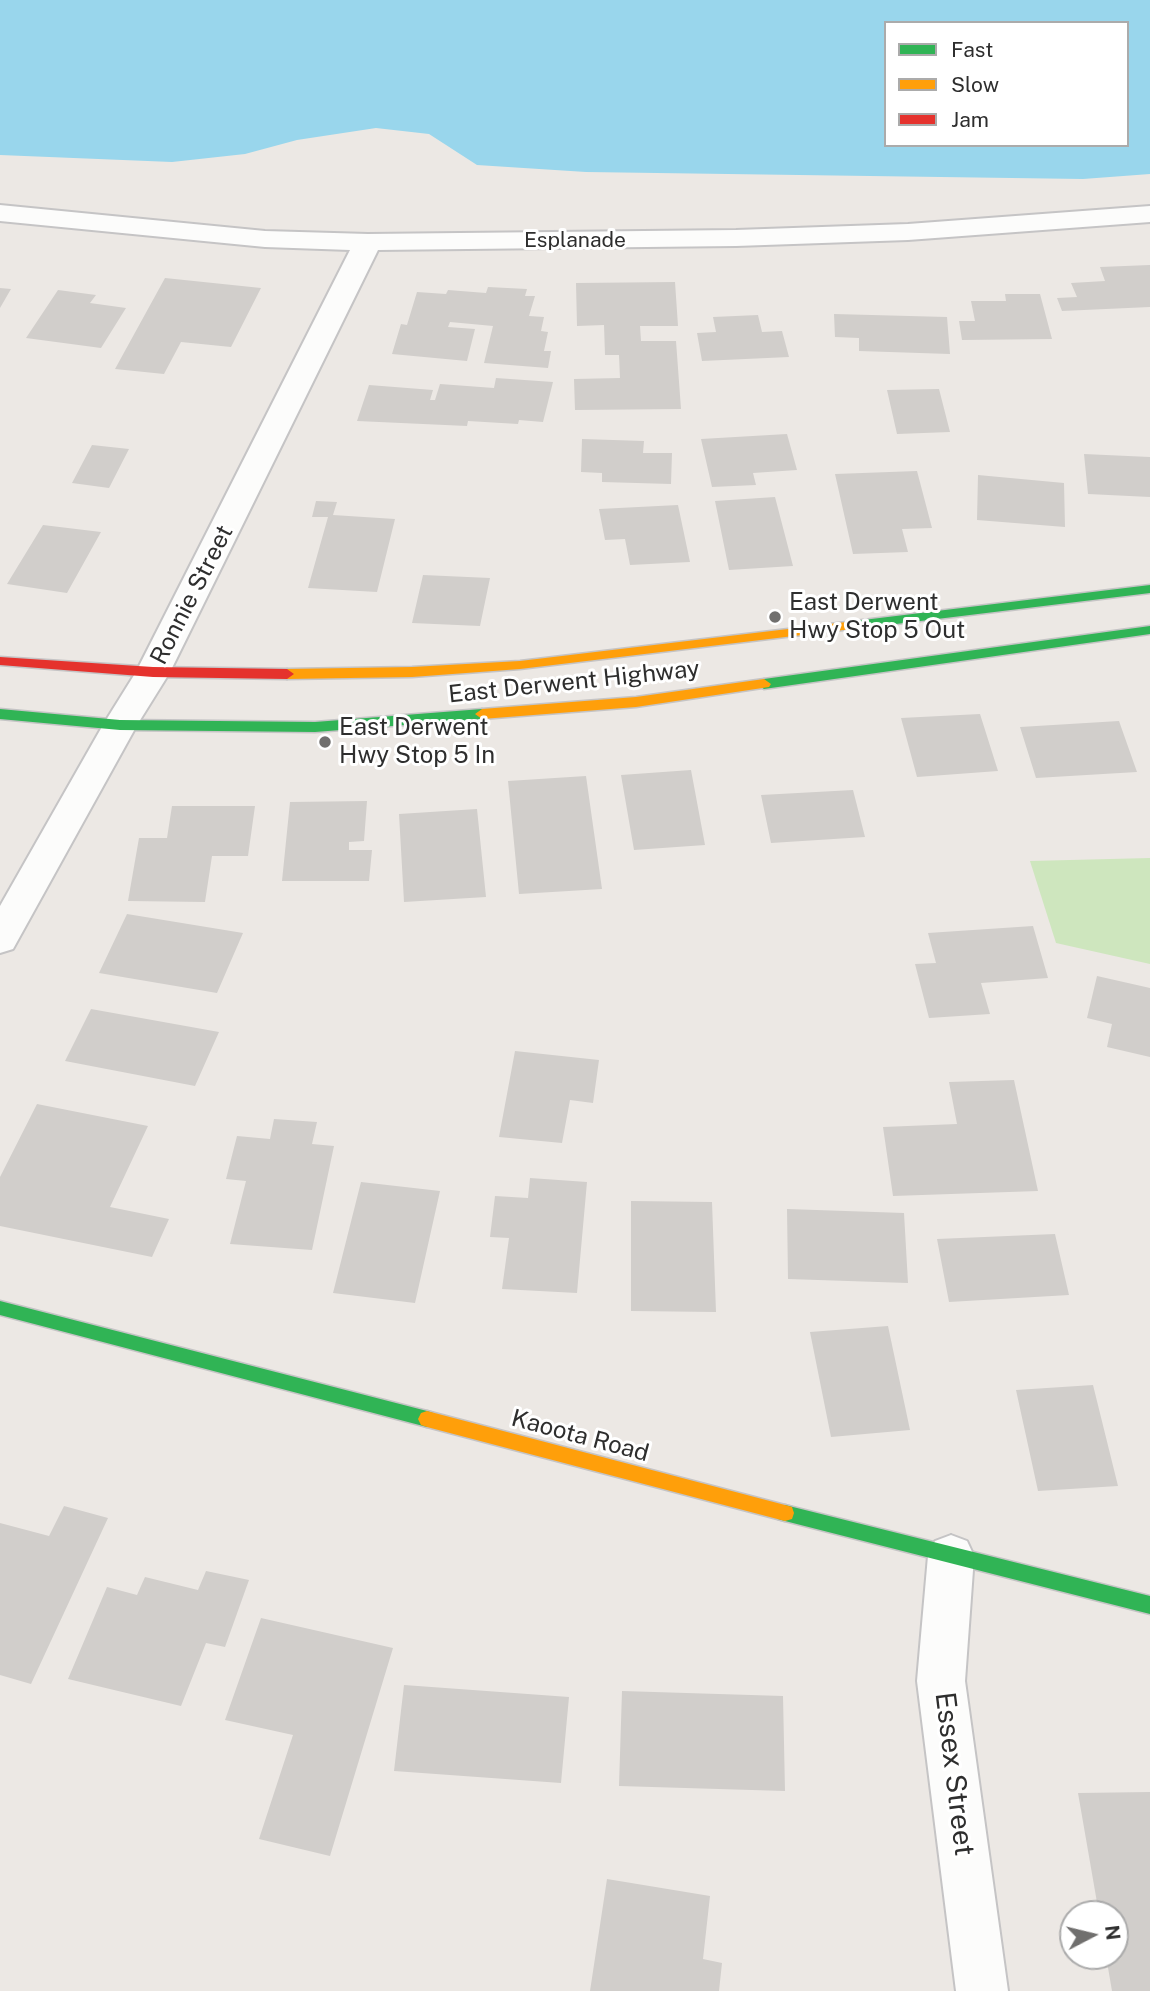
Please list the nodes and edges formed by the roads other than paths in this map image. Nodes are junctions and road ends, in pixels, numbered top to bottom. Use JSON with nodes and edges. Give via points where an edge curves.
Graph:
{"nodes":[{"id":1,"x":0,"y":213,"type":"edge"},
{"id":2,"x":1150,"y":214,"type":"edge"},
{"id":3,"x":368,"y":242,"type":"junction"},
{"id":4,"x":1150,"y":589,"type":"edge"},
{"id":5,"x":1150,"y":630,"type":"edge"},
{"id":6,"x":0,"y":661,"type":"edge"},
{"id":7,"x":153,"y":672,"type":"junction"},
{"id":8,"x":0,"y":714,"type":"edge"},
{"id":9,"x":120,"y":725,"type":"junction"},
{"id":10,"x":0,"y":939,"type":"edge"},
{"id":11,"x":0,"y":1308,"type":"edge"},
{"id":12,"x":951,"y":1556,"type":"junction"},
{"id":13,"x":1150,"y":1605,"type":"edge"},
{"id":14,"x":982,"y":1991,"type":"edge"}],
"edges":[{"from":1,"to":3,"type":"street","name":"Esplanade","via":[[265,239]]},
{"from":2,"to":3,"type":"street","name":"Esplanade","via":[[736,239]]},
{"from":3,"to":7,"type":"street","name":"Ronnie Street"},
{"from":4,"to":7,"type":"main road","name":"East Derwent Highway","via":[[520,665],[296,674]]},
{"from":5,"to":9,"type":"main road","name":"East Derwent Highway","via":[[624,703],[315,727]]},
{"from":6,"to":7,"type":"main road","name":"East Derwent Highway"},
{"from":7,"to":9,"type":"street","name":"Ronnie Street"},
{"from":8,"to":9,"type":"main road","name":"East Derwent Highway"},
{"from":9,"to":10,"type":"street","name":"Ronnie Street"},
{"from":11,"to":12,"type":"main road","name":"Kaoota Road"},
{"from":12,"to":13,"type":"main road","name":"Kaoota Road"},
{"from":12,"to":14,"type":"street","name":"Essex Street","via":[[941,1681]]}]}
